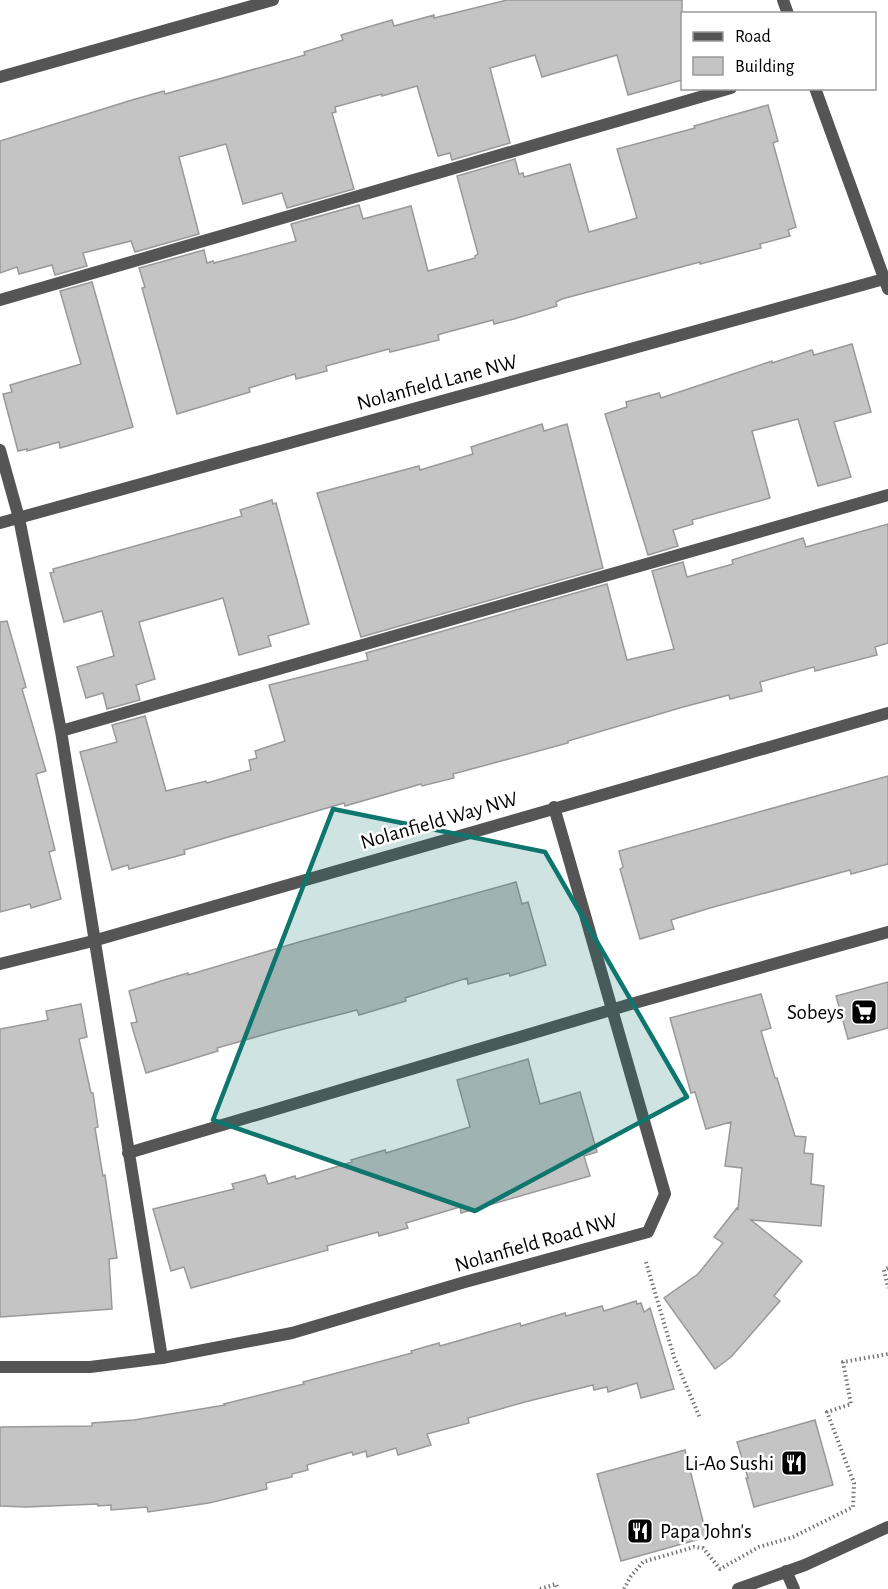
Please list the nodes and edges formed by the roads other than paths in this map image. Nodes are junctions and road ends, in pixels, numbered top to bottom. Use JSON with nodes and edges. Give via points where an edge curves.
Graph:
{"nodes":[{"id":1,"x":273,"y":0,"type":"edge"},
{"id":2,"x":0,"y":77,"type":"edge"},
{"id":3,"x":724,"y":90,"type":"edge"},
{"id":4,"x":816,"y":90,"type":"edge"},
{"id":5,"x":886,"y":284,"type":"edge"},
{"id":6,"x":0,"y":300,"type":"edge"},
{"id":7,"x":0,"y":450,"type":"edge"},
{"id":8,"x":888,"y":495,"type":"edge"},
{"id":9,"x":19,"y":518,"type":"junction"},
{"id":10,"x":0,"y":523,"type":"edge"},
{"id":11,"x":888,"y":713,"type":"edge"},
{"id":12,"x":61,"y":731,"type":"junction"},
{"id":13,"x":554,"y":807,"type":"junction"},
{"id":14,"x":888,"y":932,"type":"edge"},
{"id":15,"x":93,"y":940,"type":"junction"},
{"id":16,"x":0,"y":964,"type":"edge"},
{"id":17,"x":612,"y":1010,"type":"junction"},
{"id":18,"x":128,"y":1153,"type":"junction"},
{"id":19,"x":162,"y":1358,"type":"junction"},
{"id":20,"x":0,"y":1367,"type":"edge"},
{"id":21,"x":888,"y":1527,"type":"edge"},
{"id":22,"x":786,"y":1571,"type":"junction"},
{"id":23,"x":742,"y":1588,"type":"edge"},
{"id":24,"x":794,"y":1589,"type":"edge"}],
"edges":[{"from":1,"to":2,"type":"street"},
{"from":3,"to":6,"type":"street"},
{"from":4,"to":5,"type":"street"},
{"from":5,"to":9,"type":"street","name":"Nolanfield Lane NW"},
{"from":7,"to":9,"type":"street"},
{"from":8,"to":12,"type":"street"},
{"from":9,"to":10,"type":"street","name":"Nolanfield Lane NW"},
{"from":9,"to":12,"type":"street"},
{"from":11,"to":13,"type":"street","name":"Nolanfield Way NW"},
{"from":12,"to":15,"type":"street"},
{"from":13,"to":15,"type":"street","name":"Nolanfield Way NW"},
{"from":13,"to":17,"type":"street","name":"Nolanfield Road NW"},
{"from":14,"to":17,"type":"street"},
{"from":15,"to":16,"type":"street","name":"Nolanfield Way NW"},
{"from":15,"to":18,"type":"street"},
{"from":17,"to":18,"type":"street"},
{"from":17,"to":19,"type":"street","name":"Nolanfield Road NW","via":[[665,1194],[648,1232],[292,1333]]},
{"from":18,"to":19,"type":"street"},
{"from":19,"to":20,"type":"street","name":"Nolanfield Road NW","via":[[90,1367]]},
{"from":21,"to":22,"type":"street"},
{"from":22,"to":23,"type":"street"},
{"from":22,"to":24,"type":"street"}]}
